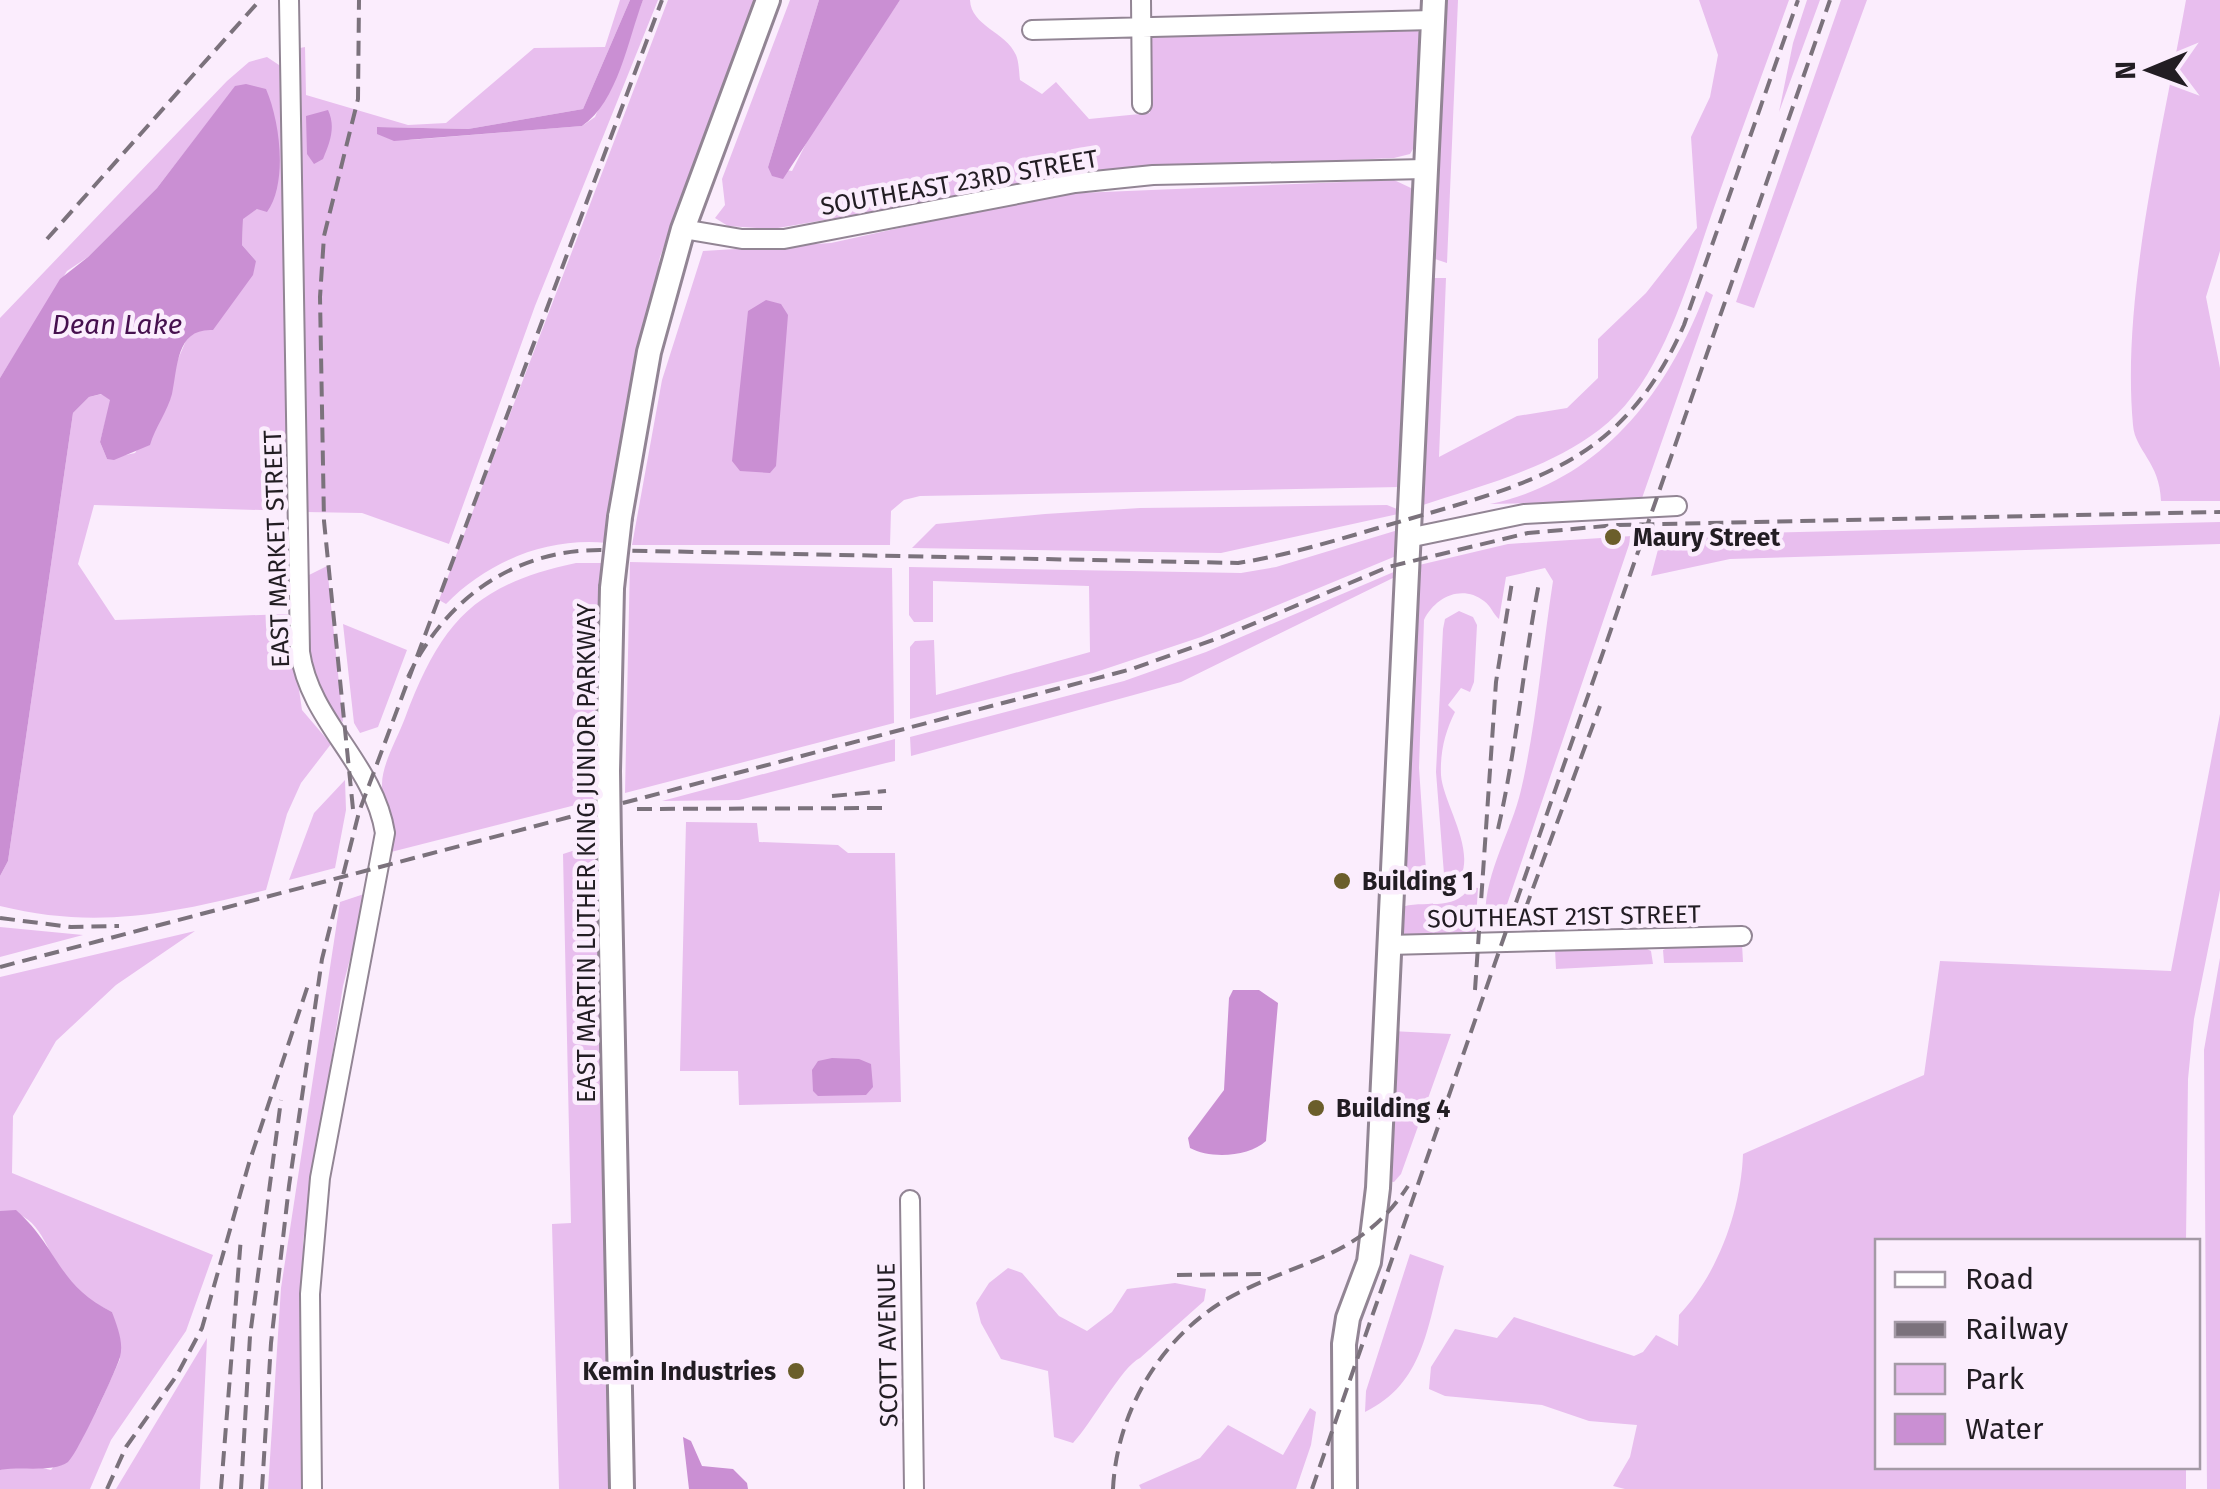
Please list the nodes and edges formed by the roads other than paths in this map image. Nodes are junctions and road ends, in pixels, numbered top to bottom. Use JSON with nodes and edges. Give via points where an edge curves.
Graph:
{"nodes":[{"id":1,"x":289,"y":0,"type":"edge"},
{"id":2,"x":768,"y":0,"type":"edge"},
{"id":3,"x":1141,"y":0,"type":"edge"},
{"id":4,"x":1434,"y":10,"type":"edge"},
{"id":5,"x":1141,"y":27,"type":"junction"},
{"id":6,"x":1032,"y":30,"type":"dead end"},
{"id":7,"x":1142,"y":104,"type":"dead end"},
{"id":8,"x":1425,"y":168,"type":"junction"},
{"id":9,"x":683,"y":229,"type":"junction"},
{"id":10,"x":1676,"y":506,"type":"dead end"},
{"id":11,"x":1408,"y":538,"type":"junction"},
{"id":12,"x":1742,"y":936,"type":"dead end"},
{"id":13,"x":1388,"y":946,"type":"junction"},
{"id":14,"x":910,"y":1200,"type":"dead end"},
{"id":15,"x":312,"y":1489,"type":"edge"},
{"id":16,"x":622,"y":1489,"type":"edge"},
{"id":17,"x":914,"y":1489,"type":"edge"},
{"id":18,"x":1345,"y":1489,"type":"edge"}],
"edges":[{"from":1,"to":15,"type":"street","name":"EAST MARKET STREET","via":[[300,652],[307,688],[368,782],[385,832],[320,1178],[310,1294]]},
{"from":2,"to":9,"type":"main road","name":"EAST MARTIN LUTHER KING JUNIOR PARKWAY"},
{"from":3,"to":5,"type":"street"},
{"from":4,"to":5,"type":"street"},
{"from":4,"to":8,"type":"main road"},
{"from":5,"to":6,"type":"street"},
{"from":5,"to":7,"type":"street"},
{"from":8,"to":9,"type":"street","name":"SOUTHEAST 23RD STREET","via":[[1075,183],[784,239]]},
{"from":8,"to":11,"type":"main road"},
{"from":9,"to":16,"type":"main road","name":"EAST MARTIN LUTHER KING JUNIOR PARKWAY","bridge":true,"via":[[650,352],[612,588],[608,772]]},
{"from":10,"to":11,"type":"street","via":[[1524,514]]},
{"from":11,"to":13,"type":"main road"},
{"from":12,"to":13,"type":"street","name":"SOUTHEAST 21ST STREET"},
{"from":13,"to":18,"type":"main road","via":[[1376,1215],[1344,1344]]},
{"from":14,"to":17,"type":"street","name":"SCOTT AVENUE"}]}
